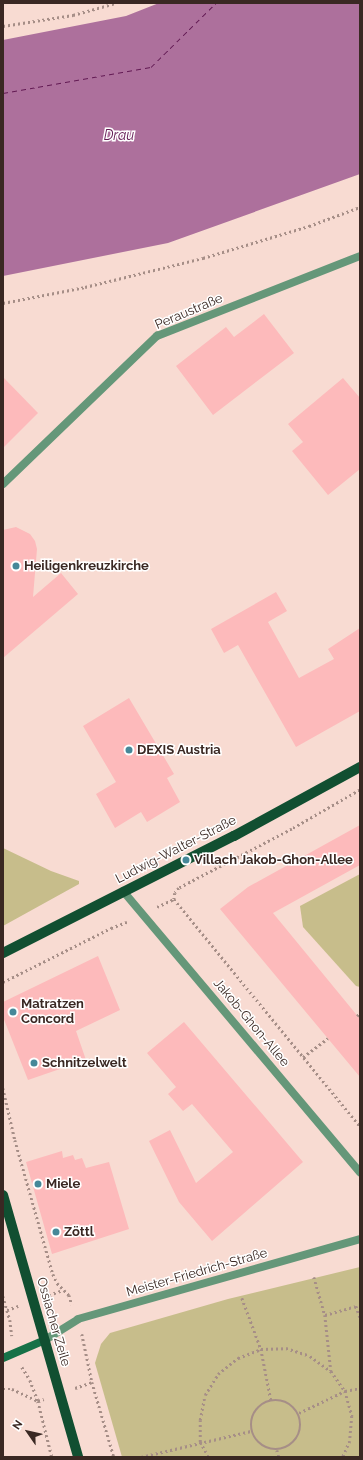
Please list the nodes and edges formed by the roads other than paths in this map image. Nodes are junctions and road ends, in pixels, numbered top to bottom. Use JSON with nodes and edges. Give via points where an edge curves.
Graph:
{"nodes":[{"id":1,"x":360,"y":256,"type":"edge"},
{"id":2,"x":3,"y":484,"type":"edge"},
{"id":3,"x":360,"y":767,"type":"edge"},
{"id":4,"x":123,"y":891,"type":"junction"},
{"id":5,"x":3,"y":953,"type":"edge"},
{"id":6,"x":360,"y":1172,"type":"edge"},
{"id":7,"x":3,"y":1195,"type":"edge"},
{"id":8,"x":360,"y":1239,"type":"edge"},
{"id":9,"x":45,"y":1340,"type":"junction"},
{"id":10,"x":3,"y":1358,"type":"edge"},
{"id":11,"x":78,"y":1457,"type":"edge"}],
"edges":[{"from":1,"to":2,"type":"street","name":"Peraustraße","via":[[157,336]]},
{"from":3,"to":4,"type":"main road","name":"Ludwig-Walter-Straße","via":[[221,843]]},
{"from":4,"to":5,"type":"main road","name":"Ludwig-Walter-Straße"},
{"from":4,"to":6,"type":"street","name":"Jakob-Ghon-Allee"},
{"from":7,"to":9,"type":"main road","name":"Ossiacher Zeile"},
{"from":8,"to":9,"type":"street","name":"Meister-Friedrich-Straße","via":[[78,1319]]},
{"from":9,"to":10,"type":"main road"},
{"from":9,"to":11,"type":"main road","name":"Ossiacher Zeile"}]}
